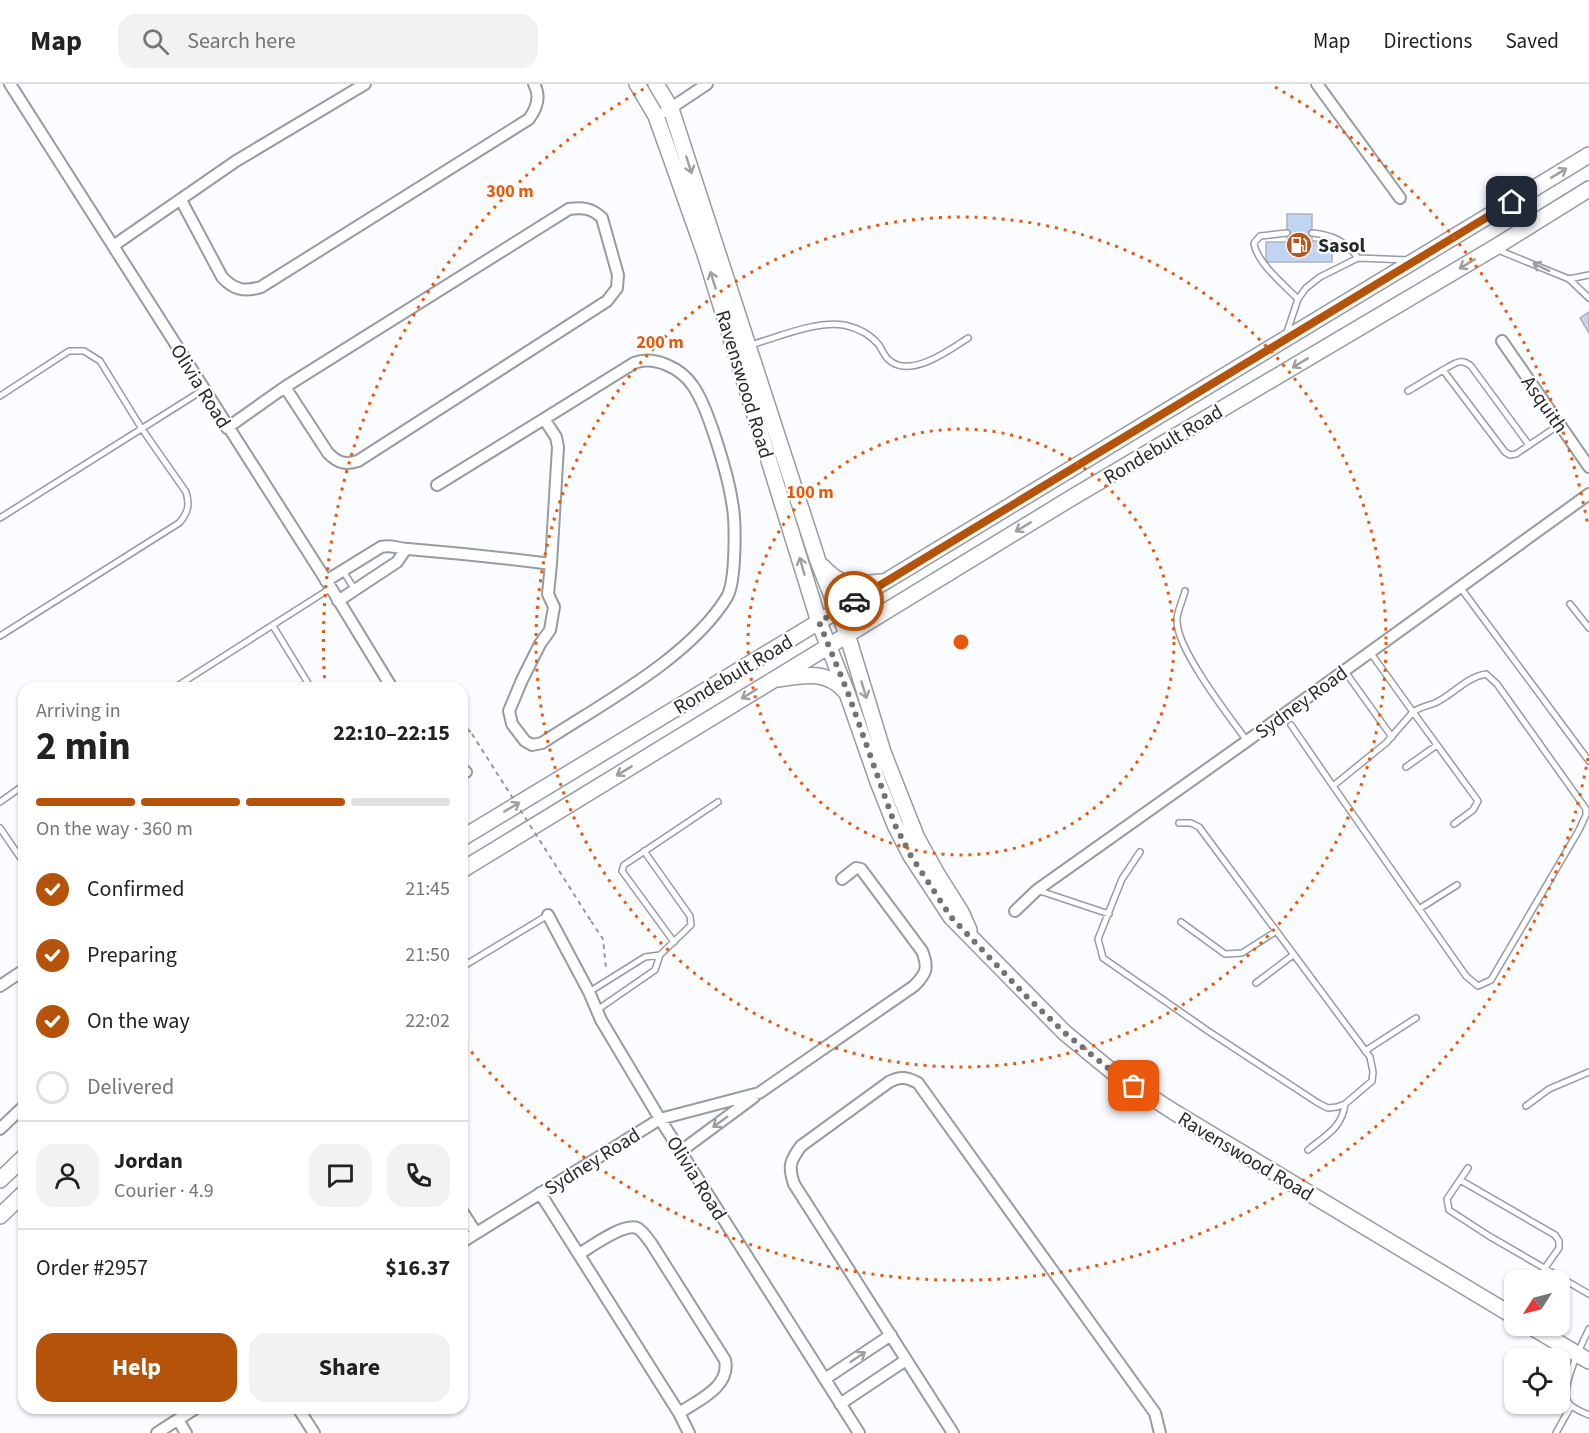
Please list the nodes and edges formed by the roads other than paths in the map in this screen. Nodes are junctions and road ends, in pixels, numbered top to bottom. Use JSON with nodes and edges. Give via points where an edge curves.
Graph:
{"nodes":[{"id":1,"x":10,"y":84,"type":"edge"},
{"id":2,"x":365,"y":84,"type":"edge"},
{"id":3,"x":534,"y":84,"type":"edge"},
{"id":4,"x":637,"y":84,"type":"edge"},
{"id":5,"x":656,"y":84,"type":"edge"},
{"id":6,"x":707,"y":84,"type":"edge"},
{"id":7,"x":1317,"y":84,"type":"edge"},
{"id":8,"x":671,"y":109,"type":"junction"},
{"id":9,"x":656,"y":116,"type":"junction"},
{"id":10,"x":1589,"y":155,"type":"edge"},
{"id":11,"x":1589,"y":189,"type":"edge"},
{"id":12,"x":1400,"y":198,"type":"dead end"},
{"id":13,"x":181,"y":200,"type":"junction"},
{"id":14,"x":1287,"y":233,"type":"dead end"},
{"id":15,"x":1312,"y":233,"type":"dead end"},
{"id":16,"x":113,"y":246,"type":"junction"},
{"id":17,"x":1494,"y":248,"type":"junction"},
{"id":18,"x":1358,"y":258,"type":"junction"},
{"id":19,"x":1415,"y":261,"type":"junction"},
{"id":20,"x":1589,"y":276,"type":"edge"},
{"id":21,"x":1569,"y":279,"type":"junction"},
{"id":22,"x":1589,"y":298,"type":"edge"},
{"id":23,"x":1298,"y":299,"type":"junction"},
{"id":24,"x":968,"y":338,"type":"dead end"},
{"id":25,"x":1285,"y":340,"type":"junction"},
{"id":26,"x":1502,"y":341,"type":"dead end"},
{"id":27,"x":741,"y":348,"type":"junction"},
{"id":28,"x":1443,"y":370,"type":"junction"},
{"id":29,"x":285,"y":387,"type":"junction"},
{"id":30,"x":203,"y":390,"type":"junction"},
{"id":31,"x":1408,"y":391,"type":"dead end"},
{"id":32,"x":0,"y":396,"type":"edge"},
{"id":33,"x":544,"y":419,"type":"junction"},
{"id":34,"x":1559,"y":424,"type":"junction"},
{"id":35,"x":227,"y":428,"type":"junction"},
{"id":36,"x":142,"y":429,"type":"junction"},
{"id":37,"x":1529,"y":445,"type":"junction"},
{"id":38,"x":1589,"y":467,"type":"edge"},
{"id":39,"x":437,"y":485,"type":"dead end"},
{"id":40,"x":1589,"y":494,"type":"edge"},
{"id":41,"x":0,"y":518,"type":"edge"},
{"id":42,"x":406,"y":549,"type":"junction"},
{"id":43,"x":818,"y":561,"type":"junction"},
{"id":44,"x":552,"y":564,"type":"junction"},
{"id":45,"x":343,"y":570,"type":"junction"},
{"id":46,"x":885,"y":582,"type":"junction"},
{"id":47,"x":328,"y":585,"type":"junction"},
{"id":48,"x":1460,"y":587,"type":"junction"},
{"id":49,"x":355,"y":590,"type":"junction"},
{"id":50,"x":1185,"y":591,"type":"dead end"},
{"id":51,"x":338,"y":601,"type":"junction"},
{"id":52,"x":1570,"y":604,"type":"dead end"},
{"id":53,"x":837,"y":611,"type":"junction"},
{"id":54,"x":819,"y":622,"type":"junction"},
{"id":55,"x":273,"y":626,"type":"junction"},
{"id":56,"x":1589,"y":628,"type":"edge"},
{"id":57,"x":847,"y":634,"type":"junction"},
{"id":58,"x":0,"y":636,"type":"edge"},
{"id":59,"x":828,"y":645,"type":"junction"},
{"id":60,"x":1370,"y":652,"type":"junction"},
{"id":61,"x":1344,"y":670,"type":"junction"},
{"id":62,"x":769,"y":681,"type":"junction"},
{"id":63,"x":184,"y":682,"type":"edge"},
{"id":64,"x":307,"y":682,"type":"edge"},
{"id":65,"x":388,"y":682,"type":"edge"},
{"id":66,"x":848,"y":693,"type":"junction"},
{"id":67,"x":1413,"y":712,"type":"junction"},
{"id":68,"x":1291,"y":724,"type":"dead end"},
{"id":69,"x":1392,"y":737,"type":"junction"},
{"id":70,"x":1247,"y":741,"type":"junction"},
{"id":71,"x":1437,"y":745,"type":"junction"},
{"id":72,"x":1589,"y":760,"type":"edge"},
{"id":73,"x":1406,"y":767,"type":"dead end"},
{"id":74,"x":1333,"y":786,"type":"junction"},
{"id":75,"x":18,"y":789,"type":"edge"},
{"id":76,"x":0,"y":802,"type":"edge"},
{"id":77,"x":718,"y":802,"type":"dead end"},
{"id":78,"x":1179,"y":823,"type":"dead end"},
{"id":79,"x":1454,"y":824,"type":"dead end"},
{"id":80,"x":0,"y":828,"type":"edge"},
{"id":81,"x":468,"y":833,"type":"edge"},
{"id":82,"x":644,"y":851,"type":"junction"},
{"id":83,"x":1140,"y":852,"type":"dead end"},
{"id":84,"x":18,"y":854,"type":"edge"},
{"id":85,"x":468,"y":866,"type":"edge"},
{"id":86,"x":842,"y":879,"type":"dead end"},
{"id":87,"x":1457,"y":885,"type":"dead end"},
{"id":88,"x":1037,"y":890,"type":"junction"},
{"id":89,"x":1419,"y":909,"type":"junction"},
{"id":90,"x":1015,"y":911,"type":"dead end"},
{"id":91,"x":1109,"y":914,"type":"junction"},
{"id":92,"x":548,"y":915,"type":"joint"},
{"id":93,"x":1182,"y":922,"type":"dead end"},
{"id":94,"x":1275,"y":932,"type":"junction"},
{"id":95,"x":974,"y":941,"type":"junction"},
{"id":96,"x":674,"y":942,"type":"junction"},
{"id":97,"x":660,"y":955,"type":"junction"},
{"id":98,"x":1293,"y":955,"type":"junction"},
{"id":99,"x":468,"y":963,"type":"edge"},
{"id":100,"x":18,"y":975,"type":"edge"},
{"id":101,"x":1256,"y":983,"type":"dead end"},
{"id":102,"x":0,"y":986,"type":"edge"},
{"id":103,"x":589,"y":992,"type":"junction"},
{"id":104,"x":597,"y":1010,"type":"junction"},
{"id":105,"x":1416,"y":1018,"type":"dead end"},
{"id":106,"x":1365,"y":1051,"type":"junction"},
{"id":107,"x":1589,"y":1072,"type":"edge"},
{"id":108,"x":759,"y":1093,"type":"junction"},
{"id":109,"x":1345,"y":1104,"type":"junction"},
{"id":110,"x":1526,"y":1106,"type":"dead end"},
{"id":111,"x":18,"y":1112,"type":"edge"},
{"id":112,"x":660,"y":1119,"type":"junction"},
{"id":113,"x":0,"y":1129,"type":"edge"},
{"id":114,"x":1308,"y":1150,"type":"dead end"},
{"id":115,"x":681,"y":1151,"type":"junction"},
{"id":116,"x":18,"y":1163,"type":"edge"},
{"id":117,"x":1468,"y":1168,"type":"dead end"},
{"id":118,"x":0,"y":1180,"type":"edge"},
{"id":119,"x":1460,"y":1180,"type":"junction"},
{"id":120,"x":540,"y":1193,"type":"junction"},
{"id":121,"x":18,"y":1199,"type":"edge"},
{"id":122,"x":0,"y":1216,"type":"edge"},
{"id":123,"x":468,"y":1220,"type":"edge"},
{"id":124,"x":476,"y":1233,"type":"junction"},
{"id":125,"x":468,"y":1238,"type":"edge"},
{"id":126,"x":579,"y":1254,"type":"junction"},
{"id":127,"x":1545,"y":1268,"type":"junction"},
{"id":128,"x":1589,"y":1294,"type":"edge"},
{"id":129,"x":1504,"y":1310,"type":"edge"},
{"id":130,"x":1589,"y":1329,"type":"edge"},
{"id":131,"x":891,"y":1335,"type":"junction"},
{"id":132,"x":1547,"y":1336,"type":"edge"},
{"id":133,"x":1583,"y":1358,"type":"edge"},
{"id":134,"x":906,"y":1360,"type":"junction"},
{"id":135,"x":825,"y":1379,"type":"junction"},
{"id":136,"x":840,"y":1404,"type":"junction"},
{"id":137,"x":1572,"y":1406,"type":"junction"},
{"id":138,"x":679,"y":1413,"type":"junction"},
{"id":139,"x":187,"y":1414,"type":"edge"},
{"id":140,"x":302,"y":1414,"type":"edge"},
{"id":141,"x":1589,"y":1415,"type":"edge"},
{"id":142,"x":178,"y":1420,"type":"junction"},
{"id":143,"x":158,"y":1433,"type":"edge"},
{"id":144,"x":186,"y":1433,"type":"edge"},
{"id":145,"x":314,"y":1433,"type":"edge"},
{"id":146,"x":689,"y":1433,"type":"edge"},
{"id":147,"x":859,"y":1433,"type":"edge"},
{"id":148,"x":953,"y":1433,"type":"edge"},
{"id":149,"x":1160,"y":1433,"type":"edge"},
{"id":150,"x":1556,"y":1433,"type":"edge"}],
"edges":[{"from":1,"to":16,"type":"street","name":"Olivia Road"},
{"from":2,"to":13,"type":"street","via":[[236,161]]},
{"from":3,"to":13,"type":"street","via":[[538,98],[529,118],[261,287],[241,290],[222,277]]},
{"from":4,"to":9,"type":"main road","name":"Ravenswood Road"},
{"from":5,"to":8,"type":"main road","name":"Ravenswood Road"},
{"from":6,"to":8,"type":"street"},
{"from":7,"to":12,"type":"street"},
{"from":8,"to":9,"type":"street"},
{"from":8,"to":27,"type":"main road","name":"Ravenswood Road","one_way":true},
{"from":27,"to":9,"type":"main road","name":"Ravenswood Road","one_way":true},
{"from":19,"to":10,"type":"main road","name":"Rondebult Road","one_way":true},
{"from":11,"to":17,"type":"main road","name":"Rondebult Road"},
{"from":13,"to":16,"type":"street"},
{"from":14,"to":23,"type":"lane","via":[[1260,236],[1254,243],[1255,249]]},
{"from":15,"to":18,"type":"lane","via":[[1338,238]]},
{"from":16,"to":30,"type":"street","name":"Olivia Road"},
{"from":21,"to":17,"type":"lane","one_way":true},
{"from":17,"to":57,"type":"main road","name":"Rondebult Road","one_way":true},
{"from":18,"to":19,"type":"lane"},
{"from":18,"to":23,"type":"lane","via":[[1312,282]]},
{"from":19,"to":25,"type":"main road","name":"Rondebult Road"},
{"from":20,"to":21,"type":"lane"},
{"from":21,"to":22,"type":"lane"},
{"from":23,"to":25,"type":"lane"},
{"from":24,"to":27,"type":"lane","via":[[938,358],[901,366],[890,361],[870,336],[843,325],[821,326]]},
{"from":25,"to":46,"type":"main road","name":"Rondebult Road"},
{"from":26,"to":34,"type":"street","name":"Asquith"},
{"from":27,"to":43,"type":"main road","name":"Ravenswood Road"},
{"from":54,"to":27,"type":"main road","name":"Ravenswood Road","one_way":true},
{"from":28,"to":31,"type":"lane"},
{"from":28,"to":37,"type":"lane","via":[[1466,361]]},
{"from":28,"to":37,"type":"lane","via":[[1505,452],[1516,454]]},
{"from":29,"to":29,"type":"street","via":[[328,453],[344,464],[358,461],[607,301],[617,288],[618,275],[602,218],[587,208],[569,209]]},
{"from":29,"to":35,"type":"street"},
{"from":30,"to":35,"type":"street","name":"Olivia Road"},
{"from":30,"to":36,"type":"lane"},
{"from":32,"to":36,"type":"lane","via":[[69,351],[84,351],[100,362]]},
{"from":33,"to":39,"type":"street"},
{"from":33,"to":44,"type":"street","via":[[558,447]]},
{"from":33,"to":44,"type":"street","via":[[634,363],[658,361],[693,385],[715,440],[733,504],[732,583],[728,596],[702,629],[632,684],[532,745],[512,724],[510,711],[550,630],[554,607],[548,594]]},
{"from":34,"to":37,"type":"lane"},
{"from":34,"to":38,"type":"street","name":"Asquith"},
{"from":35,"to":47,"type":"street","name":"Olivia Road"},
{"from":36,"to":41,"type":"lane"},
{"from":36,"to":58,"type":"lane","via":[[186,492],[188,509],[184,517]]},
{"from":40,"to":48,"type":"street","name":"Sydney Road"},
{"from":42,"to":44,"type":"street"},
{"from":42,"to":45,"type":"street","via":[[381,547]]},
{"from":42,"to":49,"type":"street","via":[[397,562]]},
{"from":43,"to":46,"type":"main road","via":[[839,581],[850,585]]},
{"from":43,"to":53,"type":"main road","name":"Ravenswood Road"},
{"from":45,"to":47,"type":"street"},
{"from":45,"to":49,"type":"lane"},
{"from":46,"to":53,"type":"main road","name":"Rondebult Road"},
{"from":47,"to":51,"type":"street","name":"Olivia Road"},
{"from":47,"to":55,"type":"lane"},
{"from":48,"to":60,"type":"street","name":"Sydney Road"},
{"from":48,"to":72,"type":"lane"},
{"from":49,"to":51,"type":"street"},
{"from":50,"to":70,"type":"lane","via":[[1176,621],[1182,642]]},
{"from":51,"to":65,"type":"street","name":"Olivia Road"},
{"from":52,"to":56,"type":"lane"},
{"from":53,"to":54,"type":"main road","name":"Rondebult Road"},
{"from":53,"to":57,"type":"main road","name":"Ravenswood Road"},
{"from":54,"to":59,"type":"main road","name":"Ravenswood Road"},
{"from":81,"to":54,"type":"main road","name":"Rondebult Road","one_way":true},
{"from":55,"to":63,"type":"lane"},
{"from":55,"to":64,"type":"lane"},
{"from":57,"to":59,"type":"main road","name":"Rondebult Road"},
{"from":57,"to":95,"type":"main road","name":"Ravenswood Road","one_way":true,"via":[[880,741],[917,838]]},
{"from":59,"to":62,"type":"main road","name":"Rondebult Road"},
{"from":59,"to":66,"type":"main road","name":"Ravenswood Road"},
{"from":60,"to":61,"type":"street","name":"Sydney Road"},
{"from":60,"to":67,"type":"lane"},
{"from":61,"to":69,"type":"lane"},
{"from":61,"to":70,"type":"street","name":"Sydney Road"},
{"from":62,"to":66,"type":"main road","via":[[821,675]]},
{"from":62,"to":85,"type":"main road","name":"Rondebult Road","one_way":true},
{"from":66,"to":95,"type":"main road","name":"Ravenswood Road","via":[[900,835],[951,917]]},
{"from":67,"to":69,"type":"lane"},
{"from":67,"to":71,"type":"lane"},
{"from":67,"to":89,"type":"lane","via":[[1437,702],[1477,675],[1490,676],[1586,809],[1562,860],[1491,980],[1483,985],[1478,986],[1466,976]]},
{"from":68,"to":74,"type":"lane"},
{"from":69,"to":74,"type":"lane"},
{"from":70,"to":88,"type":"street","name":"Sydney Road"},
{"from":71,"to":73,"type":"lane"},
{"from":71,"to":79,"type":"lane","via":[[1478,801],[1473,810]]},
{"from":74,"to":89,"type":"lane"},
{"from":75,"to":76,"type":"lane"},
{"from":77,"to":82,"type":"lane"},
{"from":78,"to":94,"type":"lane","via":[[1199,827]]},
{"from":80,"to":84,"type":"lane"},
{"from":82,"to":96,"type":"lane","via":[[690,916],[691,925]]},
{"from":82,"to":96,"type":"lane","via":[[624,865],[622,871]]},
{"from":83,"to":91,"type":"lane","via":[[1122,879]]},
{"from":86,"to":108,"type":"street","name":"Sydney Road","via":[[861,868],[922,951],[927,970],[914,986]]},
{"from":87,"to":89,"type":"lane"},
{"from":88,"to":90,"type":"street","name":"Sydney Road"},
{"from":88,"to":91,"type":"lane"},
{"from":91,"to":109,"type":"lane","via":[[1098,939],[1108,963],[1318,1103],[1328,1108]]},
{"from":92,"to":99,"type":"lane"},
{"from":92,"to":103,"type":"street","name":"Olivia Road"},
{"from":93,"to":94,"type":"lane","via":[[1225,954],[1242,953]]},
{"from":94,"to":98,"type":"lane"},
{"from":95,"to":129,"type":"main road","name":"Ravenswood Road","via":[[1065,1033],[1114,1073]]},
{"from":96,"to":97,"type":"lane"},
{"from":97,"to":103,"type":"lane","via":[[645,957]]},
{"from":97,"to":104,"type":"lane","via":[[655,970]]},
{"from":98,"to":101,"type":"lane"},
{"from":98,"to":106,"type":"lane"},
{"from":100,"to":102,"type":"street"},
{"from":103,"to":104,"type":"street","name":"Olivia Road"},
{"from":104,"to":112,"type":"street","name":"Olivia Road"},
{"from":105,"to":106,"type":"lane"},
{"from":106,"to":109,"type":"lane","via":[[1372,1065],[1372,1081]]},
{"from":107,"to":110,"type":"lane","via":[[1550,1089]]},
{"from":108,"to":112,"type":"street","name":"Sydney Road"},
{"from":108,"to":115,"type":"street","one_way":true},
{"from":109,"to":114,"type":"lane","via":[[1339,1124]]},
{"from":111,"to":113,"type":"street"},
{"from":112,"to":115,"type":"street","name":"Olivia Road"},
{"from":112,"to":120,"type":"street","name":"Sydney Road"},
{"from":115,"to":135,"type":"street","name":"Olivia Road"},
{"from":116,"to":118,"type":"main road"},
{"from":117,"to":119,"type":"lane"},
{"from":119,"to":127,"type":"lane","via":[[1447,1199],[1449,1210]]},
{"from":119,"to":127,"type":"lane","via":[[1555,1235],[1559,1248]]},
{"from":120,"to":124,"type":"street","name":"Sydney Road"},
{"from":120,"to":126,"type":"street"},
{"from":121,"to":122,"type":"main road"},
{"from":123,"to":124,"type":"street"},
{"from":124,"to":125,"type":"street","name":"Sydney Road"},
{"from":126,"to":138,"type":"street"},
{"from":126,"to":138,"type":"street","via":[[627,1228],[636,1228],[651,1243],[725,1360],[724,1379]]},
{"from":127,"to":128,"type":"lane"},
{"from":130,"to":133,"type":"lane"},
{"from":131,"to":134,"type":"street"},
{"from":135,"to":131,"type":"street","one_way":true},
{"from":131,"to":149,"type":"street","via":[[794,1184],[789,1169],[801,1146],[898,1077],[918,1083],[1155,1413]]},
{"from":132,"to":133,"type":"main road"},
{"from":133,"to":137,"type":"lane","via":[[1567,1393]]},
{"from":134,"to":136,"type":"street"},
{"from":134,"to":148,"type":"street"},
{"from":135,"to":136,"type":"street","name":"Olivia Road"},
{"from":136,"to":147,"type":"street","name":"Olivia Road"},
{"from":137,"to":141,"type":"lane"},
{"from":137,"to":150,"type":"lane"},
{"from":138,"to":146,"type":"street"},
{"from":139,"to":142,"type":"street"},
{"from":140,"to":145,"type":"street"},
{"from":142,"to":143,"type":"street"},
{"from":142,"to":144,"type":"street"}]}
